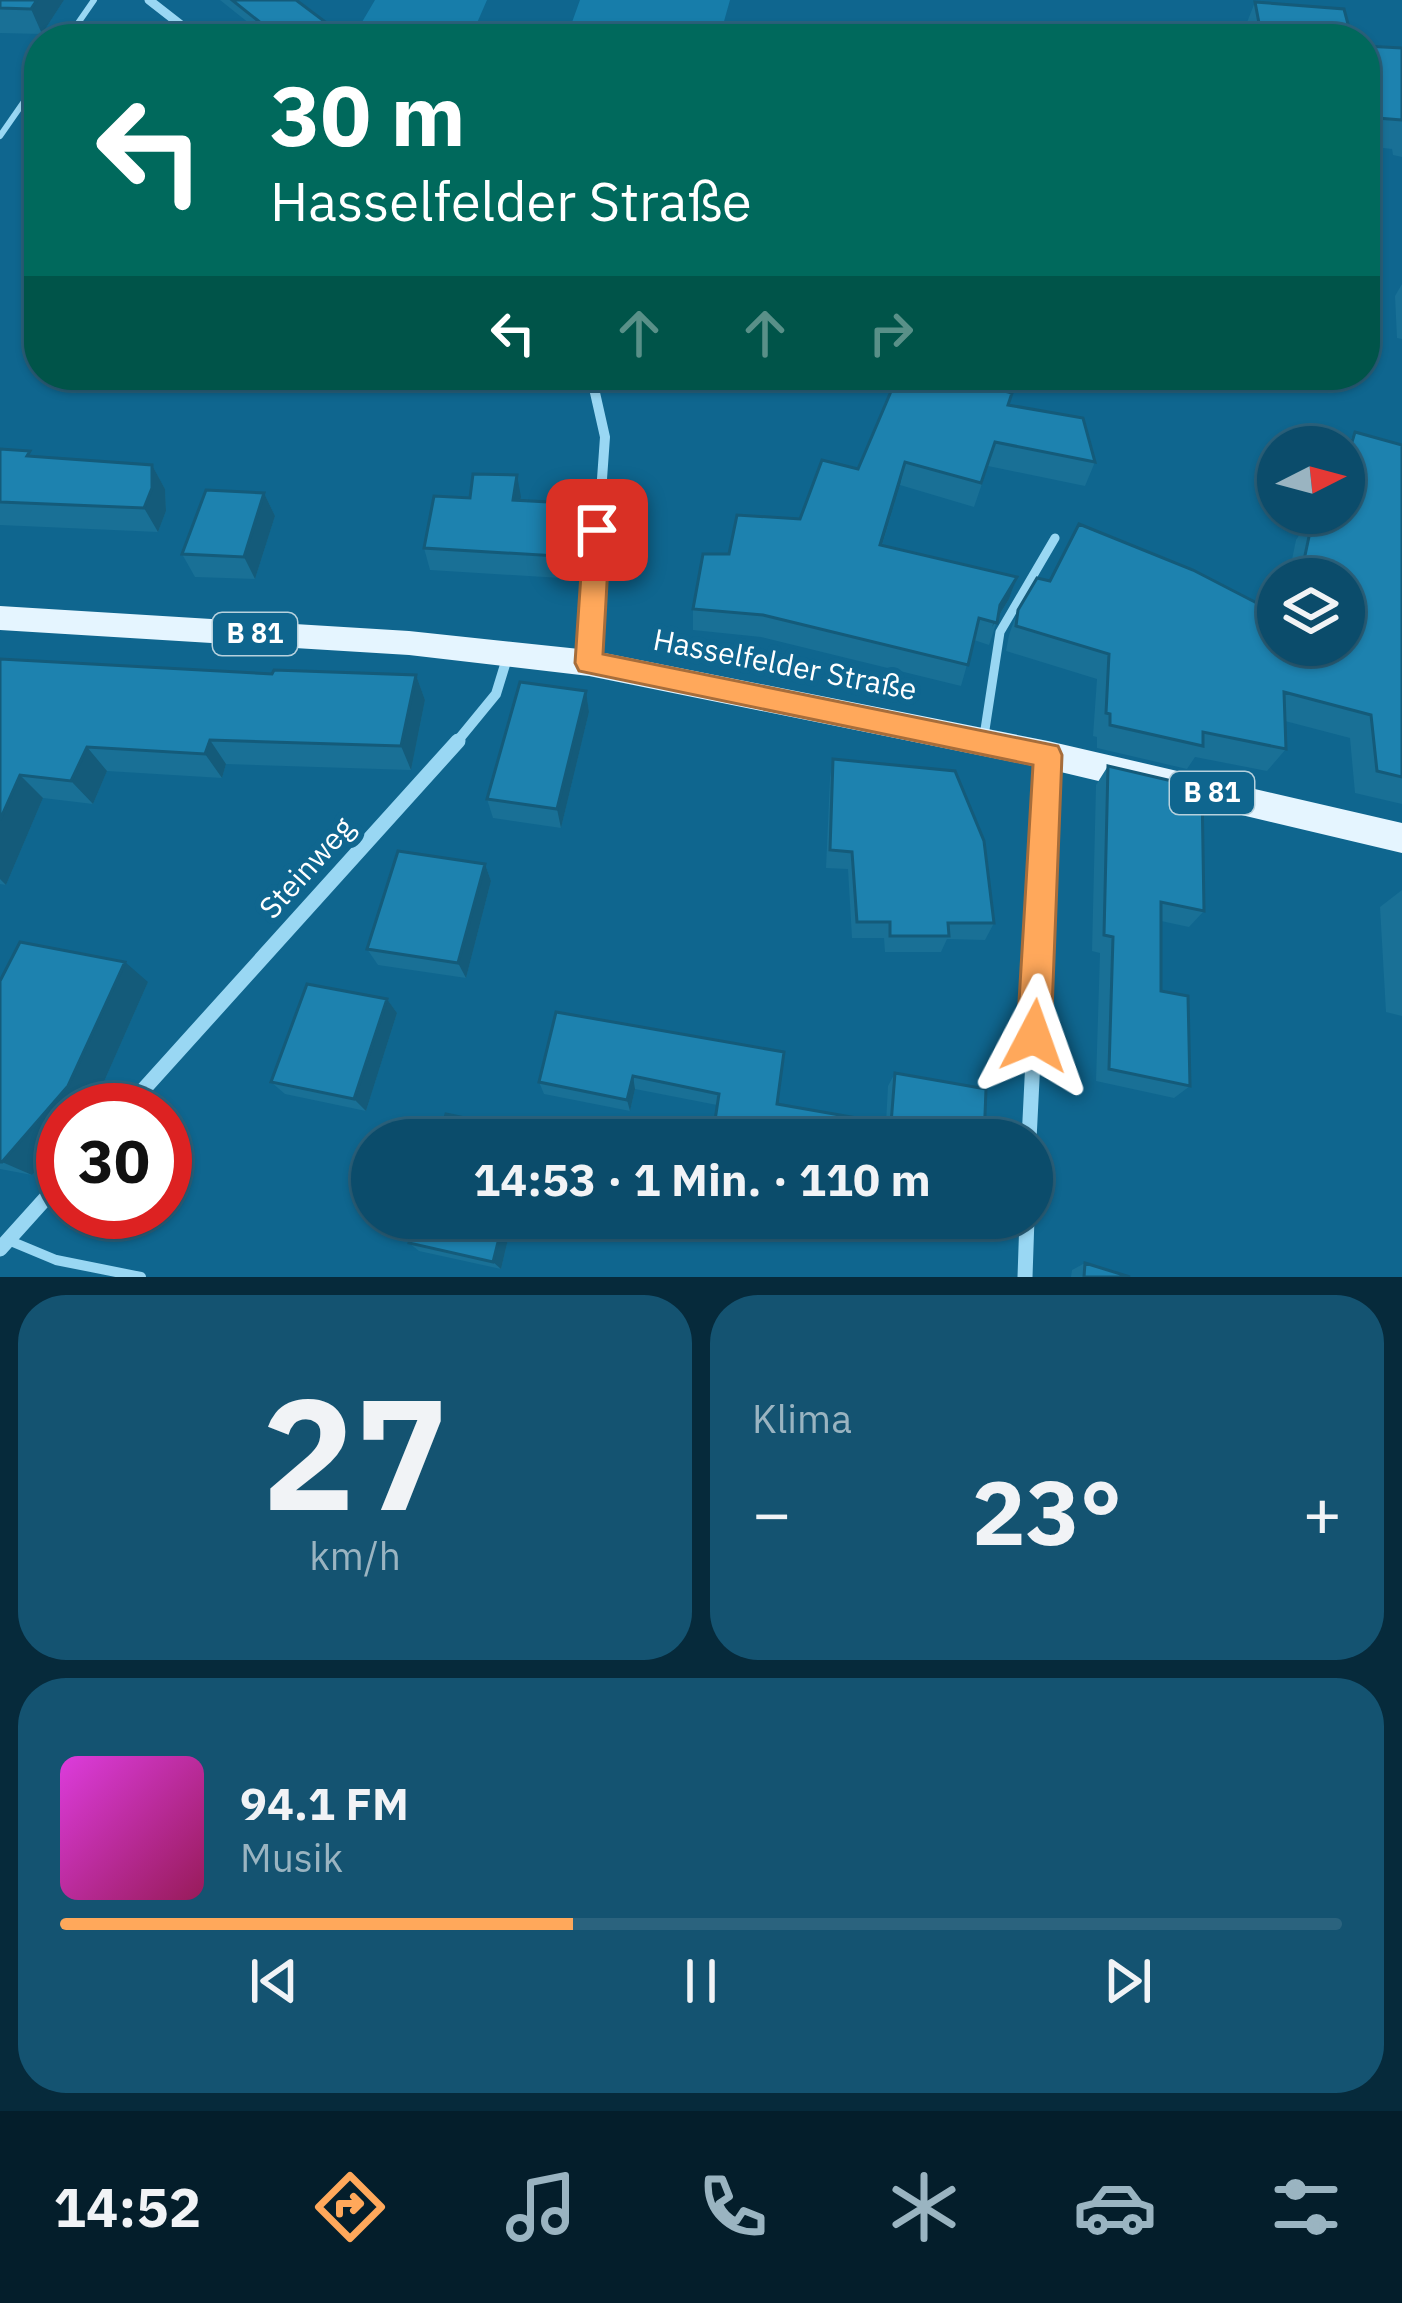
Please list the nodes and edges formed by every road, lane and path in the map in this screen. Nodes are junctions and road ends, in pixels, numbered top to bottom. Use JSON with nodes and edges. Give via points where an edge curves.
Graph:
{"nodes":[{"id":1,"x":148,"y":0,"type":"edge"},
{"id":2,"x":180,"y":24,"type":"edge"},
{"id":3,"x":24,"y":102,"type":"edge"},
{"id":4,"x":0,"y":136,"type":"edge"},
{"id":5,"x":594,"y":390,"type":"edge"},
{"id":6,"x":1055,"y":538,"type":"dead end"},
{"id":7,"x":0,"y":618,"type":"edge"},
{"id":8,"x":509,"y":651,"type":"junction"},
{"id":9,"x":589,"y":663,"type":"junction"},
{"id":10,"x":983,"y":742,"type":"junction"},
{"id":11,"x":1048,"y":755,"type":"junction"},
{"id":12,"x":1402,"y":838,"type":"edge"},
{"id":13,"x":149,"y":1083,"type":"edge"},
{"id":14,"x":1030,"y":1119,"type":"edge"},
{"id":15,"x":36,"y":1209,"type":"edge"},
{"id":16,"x":1026,"y":1239,"type":"edge"},
{"id":17,"x":4,"y":1244,"type":"edge"},
{"id":18,"x":141,"y":1277,"type":"edge"},
{"id":19,"x":1025,"y":1277,"type":"edge"}],
"edges":[{"from":1,"to":2,"type":"street"},
{"from":3,"to":4,"type":"lane"},
{"from":5,"to":9,"type":"street","via":[[605,437]]},
{"from":6,"to":10,"type":"lane","via":[[1000,632]]},
{"from":7,"to":8,"type":"main road","name":"Hasselfelder Straße","number":"B 81"},
{"from":8,"to":9,"type":"main road","name":"Hasselfelder Straße","number":"B 81"},
{"from":8,"to":13,"type":"street","name":"Steinweg","via":[[478,720]]},
{"from":9,"to":10,"type":"main road","name":"Hasselfelder Straße","number":"B 81"},
{"from":10,"to":11,"type":"main road","name":"Hasselfelder Straße","number":"B 81"},
{"from":11,"to":12,"type":"main road","name":"Hasselfelder Straße","number":"B 81"},
{"from":11,"to":14,"type":"street"},
{"from":15,"to":17,"type":"street"},
{"from":16,"to":19,"type":"street"},
{"from":17,"to":18,"type":"lane"}]}
